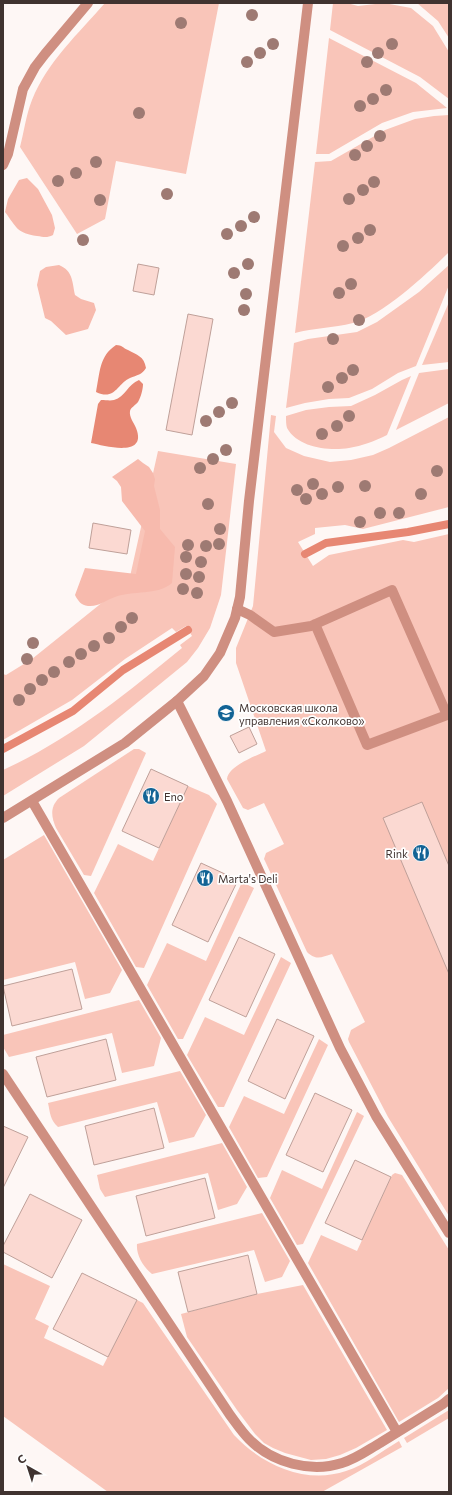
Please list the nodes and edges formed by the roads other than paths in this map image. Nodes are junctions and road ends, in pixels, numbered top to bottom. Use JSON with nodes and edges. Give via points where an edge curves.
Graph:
{"nodes":[{"id":1,"x":88,"y":3,"type":"edge"},
{"id":2,"x":308,"y":3,"type":"edge"},
{"id":3,"x":3,"y":165,"type":"edge"},
{"id":4,"x":237,"y":610,"type":"junction"},
{"id":5,"x":316,"y":624,"type":"junction"},
{"id":6,"x":177,"y":701,"type":"junction"},
{"id":7,"x":32,"y":800,"type":"junction"},
{"id":8,"x":3,"y":818,"type":"edge"},
{"id":9,"x":3,"y":1074,"type":"edge"},
{"id":10,"x":449,"y":1233,"type":"edge"},
{"id":11,"x":449,"y":1399,"type":"edge"},
{"id":12,"x":397,"y":1432,"type":"junction"}],
"edges":[{"from":1,"to":3,"type":"street","via":[[35,67],[23,88],[8,154]]},
{"from":2,"to":4,"type":"street"},
{"from":4,"to":5,"type":"street","via":[[250,615],[274,632]]},
{"from":4,"to":6,"type":"street","via":[[220,653],[204,676]]},
{"from":5,"to":5,"type":"street","via":[[367,745],[447,715],[392,590]]},
{"from":6,"to":7,"type":"street","via":[[125,743]]},
{"from":6,"to":10,"type":"street","via":[[227,801],[340,1048],[376,1116]]},
{"from":7,"to":8,"type":"street"},
{"from":7,"to":12,"type":"street"},
{"from":9,"to":12,"type":"street","via":[[180,1341],[249,1440],[282,1460],[310,1467],[327,1467],[344,1463],[360,1455]]},
{"from":11,"to":12,"type":"street"}]}
